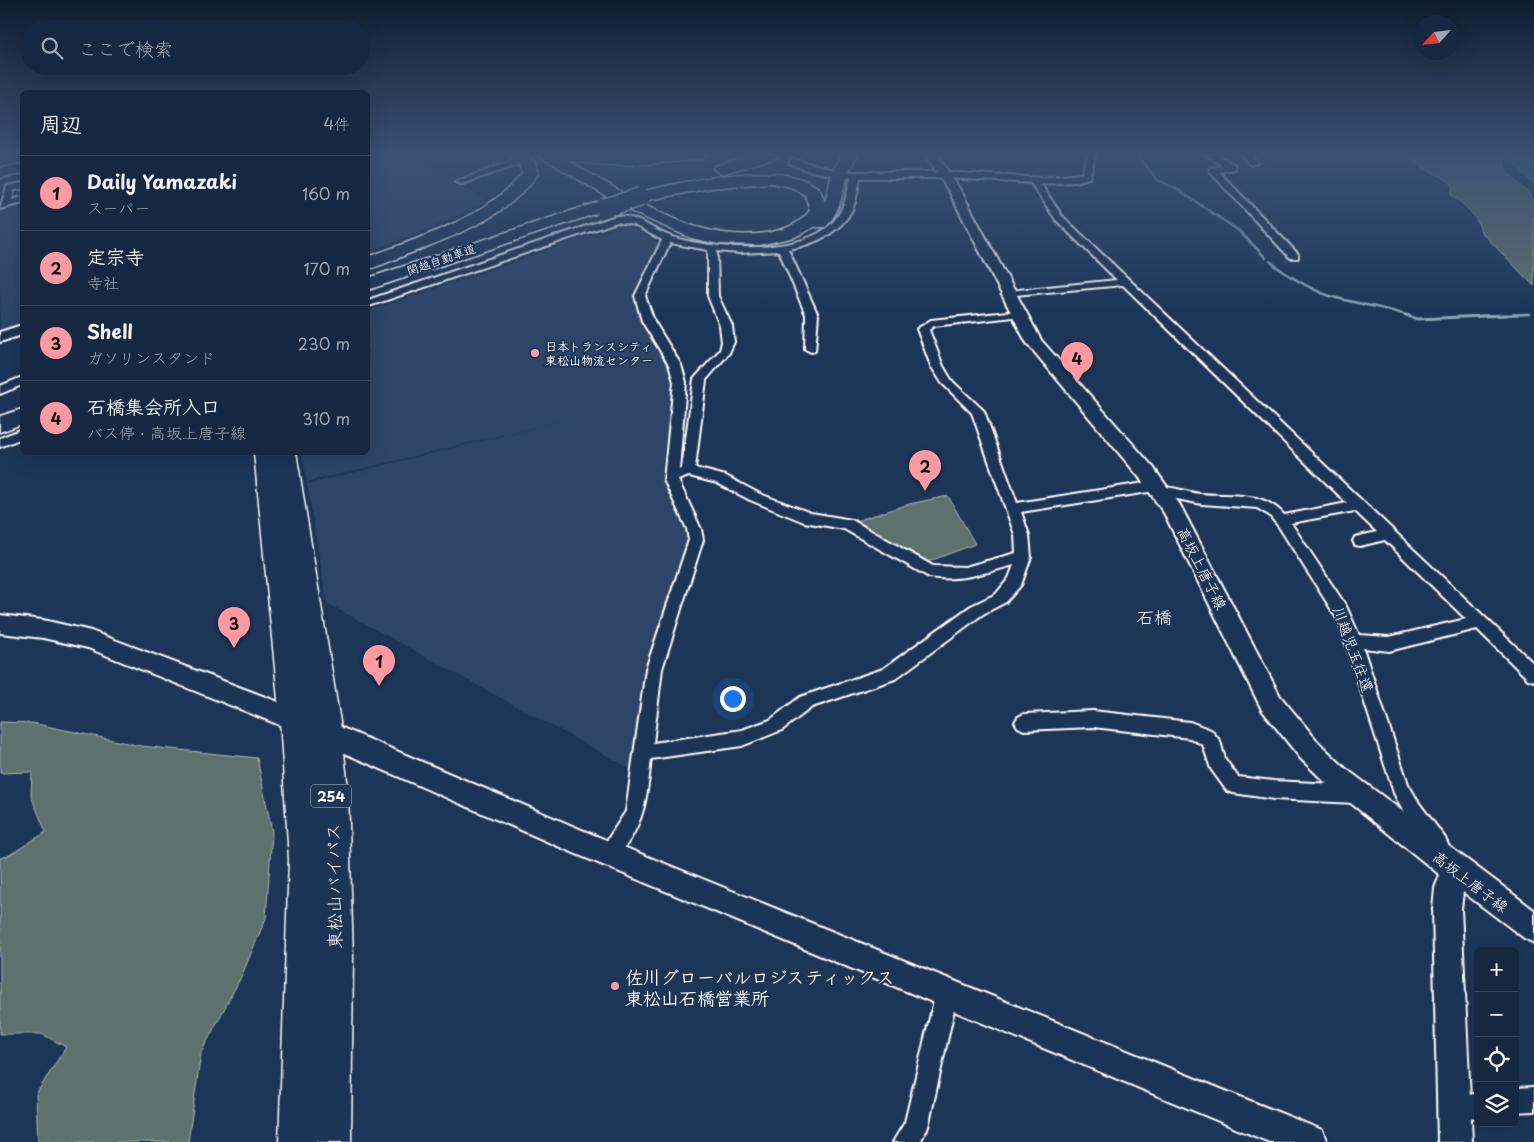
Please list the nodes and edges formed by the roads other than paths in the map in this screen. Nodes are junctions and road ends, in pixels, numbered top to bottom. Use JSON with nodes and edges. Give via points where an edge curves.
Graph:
{"nodes":[{"id":1,"x":493,"y":207,"type":"edge"},
{"id":2,"x":587,"y":207,"type":"edge"},
{"id":3,"x":589,"y":207,"type":"edge"},
{"id":4,"x":626,"y":207,"type":"edge"},
{"id":5,"x":639,"y":207,"type":"edge"},
{"id":6,"x":818,"y":207,"type":"edge"},
{"id":7,"x":832,"y":207,"type":"edge"},
{"id":8,"x":848,"y":207,"type":"edge"},
{"id":9,"x":962,"y":207,"type":"edge"},
{"id":10,"x":1051,"y":207,"type":"edge"},
{"id":11,"x":1248,"y":207,"type":"edge"},
{"id":12,"x":667,"y":238,"type":"junction"},
{"id":13,"x":782,"y":247,"type":"junction"},
{"id":14,"x":713,"y":250,"type":"junction"},
{"id":15,"x":1294,"y":256,"type":"dead end"},
{"id":16,"x":370,"y":261,"type":"edge"},
{"id":17,"x":370,"y":272,"type":"edge"},
{"id":18,"x":1126,"y":282,"type":"junction"},
{"id":19,"x":370,"y":283,"type":"edge"},
{"id":20,"x":1008,"y":294,"type":"junction"},
{"id":21,"x":370,"y":302,"type":"edge"},
{"id":22,"x":1018,"y":314,"type":"junction"},
{"id":23,"x":20,"y":331,"type":"edge"},
{"id":24,"x":0,"y":337,"type":"edge"},
{"id":25,"x":812,"y":349,"type":"dead end"},
{"id":26,"x":20,"y":382,"type":"edge"},
{"id":27,"x":0,"y":390,"type":"edge"},
{"id":28,"x":20,"y":403,"type":"edge"},
{"id":29,"x":0,"y":411,"type":"edge"},
{"id":30,"x":20,"y":417,"type":"edge"},
{"id":31,"x":0,"y":425,"type":"edge"},
{"id":32,"x":20,"y":435,"type":"edge"},
{"id":33,"x":0,"y":443,"type":"edge"},
{"id":34,"x":266,"y":455,"type":"edge"},
{"id":35,"x":284,"y":455,"type":"edge"},
{"id":36,"x":688,"y":471,"type":"junction"},
{"id":37,"x":671,"y":480,"type":"junction"},
{"id":38,"x":1159,"y":489,"type":"junction"},
{"id":39,"x":1360,"y":505,"type":"junction"},
{"id":40,"x":1014,"y":508,"type":"junction"},
{"id":41,"x":1282,"y":520,"type":"junction"},
{"id":42,"x":1390,"y":534,"type":"junction"},
{"id":43,"x":1360,"y":541,"type":"dead end"},
{"id":44,"x":1024,"y":557,"type":"junction"},
{"id":45,"x":1480,"y":622,"type":"junction"},
{"id":46,"x":0,"y":624,"type":"edge"},
{"id":47,"x":1354,"y":641,"type":"junction"},
{"id":48,"x":1534,"y":674,"type":"edge"},
{"id":49,"x":296,"y":720,"type":"junction"},
{"id":50,"x":1024,"y":722,"type":"dead end"},
{"id":51,"x":326,"y":734,"type":"junction"},
{"id":52,"x":642,"y":752,"type":"junction"},
{"id":53,"x":1357,"y":794,"type":"junction"},
{"id":54,"x":609,"y":853,"type":"junction"},
{"id":55,"x":1457,"y":871,"type":"junction"},
{"id":56,"x":1534,"y":928,"type":"edge"},
{"id":57,"x":947,"y":992,"type":"junction"},
{"id":58,"x":1534,"y":1099,"type":"edge"},
{"id":59,"x":1519,"y":1100,"type":"edge"},
{"id":60,"x":1466,"y":1106,"type":"edge"},
{"id":61,"x":301,"y":1142,"type":"edge"},
{"id":62,"x":329,"y":1142,"type":"edge"},
{"id":63,"x":905,"y":1142,"type":"edge"},
{"id":64,"x":1310,"y":1142,"type":"edge"},
{"id":65,"x":1455,"y":1142,"type":"edge"}],
"edges":[{"from":1,"to":16,"type":"highway","via":[[456,227]]},
{"from":2,"to":17,"type":"highway","name":"関越自動車道"},
{"from":3,"to":19,"type":"highway","name":"関越自動車道"},
{"from":4,"to":7,"type":"highway","via":[[668,231],[711,244],[744,245],[788,239],[821,223]]},
{"from":5,"to":6,"type":"highway","via":[[665,222],[709,238],[742,241],[773,238],[809,223]]},
{"from":8,"to":13,"type":"street","via":[[838,223],[813,238]]},
{"from":9,"to":20,"type":"street","name":"高坂上唐子線"},
{"from":10,"to":18,"type":"street"},
{"from":11,"to":15,"type":"street"},
{"from":12,"to":14,"type":"street"},
{"from":12,"to":21,"type":"street","via":[[633,219],[616,219]]},
{"from":12,"to":37,"type":"street","via":[[640,296],[648,321],[675,365],[680,382]]},
{"from":13,"to":14,"type":"street","via":[[756,251]]},
{"from":13,"to":25,"type":"street","via":[[812,315]]},
{"from":14,"to":36,"type":"street","via":[[713,296],[726,326],[728,342],[725,351],[700,379]]},
{"from":18,"to":20,"type":"street"},
{"from":18,"to":39,"type":"street"},
{"from":20,"to":22,"type":"street","name":"高坂上唐子線"},
{"from":22,"to":38,"type":"street","name":"高坂上唐子線","via":[[1034,342]]},
{"from":22,"to":40,"type":"street","via":[[931,323],[923,329],[937,366],[948,382],[978,411]]},
{"from":23,"to":24,"type":"street"},
{"from":26,"to":27,"type":"street"},
{"from":28,"to":29,"type":"highway"},
{"from":30,"to":31,"type":"highway"},
{"from":32,"to":33,"type":"street"},
{"from":34,"to":49,"type":"highway","name":"東松山バイパス","number":"254"},
{"from":35,"to":51,"type":"highway","name":"東松山バイパス","number":"254"},
{"from":36,"to":37,"type":"street"},
{"from":36,"to":44,"type":"street","via":[[721,479],[802,516],[847,524],[929,571],[958,575]]},
{"from":37,"to":52,"type":"street","via":[[696,540],[654,669]]},
{"from":38,"to":40,"type":"street","name":"川越児玉往還"},
{"from":38,"to":41,"type":"street","name":"川越児玉往還","via":[[1203,500],[1262,504],[1271,507]]},
{"from":38,"to":53,"type":"street","name":"高坂上唐子線","via":[[1192,545],[1271,704],[1310,751]]},
{"from":39,"to":41,"type":"street"},
{"from":39,"to":42,"type":"street"},
{"from":40,"to":44,"type":"street"},
{"from":41,"to":47,"type":"street","name":"川越児玉往還","via":[[1336,600]]},
{"from":42,"to":43,"type":"street"},
{"from":42,"to":45,"type":"street"},
{"from":44,"to":52,"type":"street","via":[[1016,581],[1001,598],[977,610],[889,674],[806,702],[776,725],[758,733],[716,743]]},
{"from":45,"to":47,"type":"street","via":[[1389,644]]},
{"from":45,"to":48,"type":"street"},
{"from":46,"to":49,"type":"street","via":[[43,629],[91,640]]},
{"from":47,"to":55,"type":"street","name":"川越児玉往還","via":[[1400,786],[1412,809]]},
{"from":49,"to":51,"type":"street"},
{"from":49,"to":61,"type":"highway","name":"東松山バイパス","number":"254","via":[[307,859]]},
{"from":50,"to":53,"type":"street","via":[[1093,719],[1190,730],[1205,735],[1211,741],[1217,764],[1233,785]]},
{"from":51,"to":54,"type":"street"},
{"from":51,"to":62,"type":"highway","name":"東松山バイパス","number":"254","via":[[333,851],[334,959]]},
{"from":52,"to":54,"type":"street","via":[[635,811]]},
{"from":53,"to":55,"type":"street","name":"高坂上唐子線"},
{"from":54,"to":57,"type":"street"},
{"from":55,"to":56,"type":"street","name":"高坂上唐子線"},
{"from":55,"to":60,"type":"street","via":[[1449,888],[1447,909]]},
{"from":57,"to":63,"type":"street","via":[[916,1127]]},
{"from":57,"to":64,"type":"street"},
{"from":58,"to":59,"type":"street"},
{"from":60,"to":65,"type":"street"}]}
